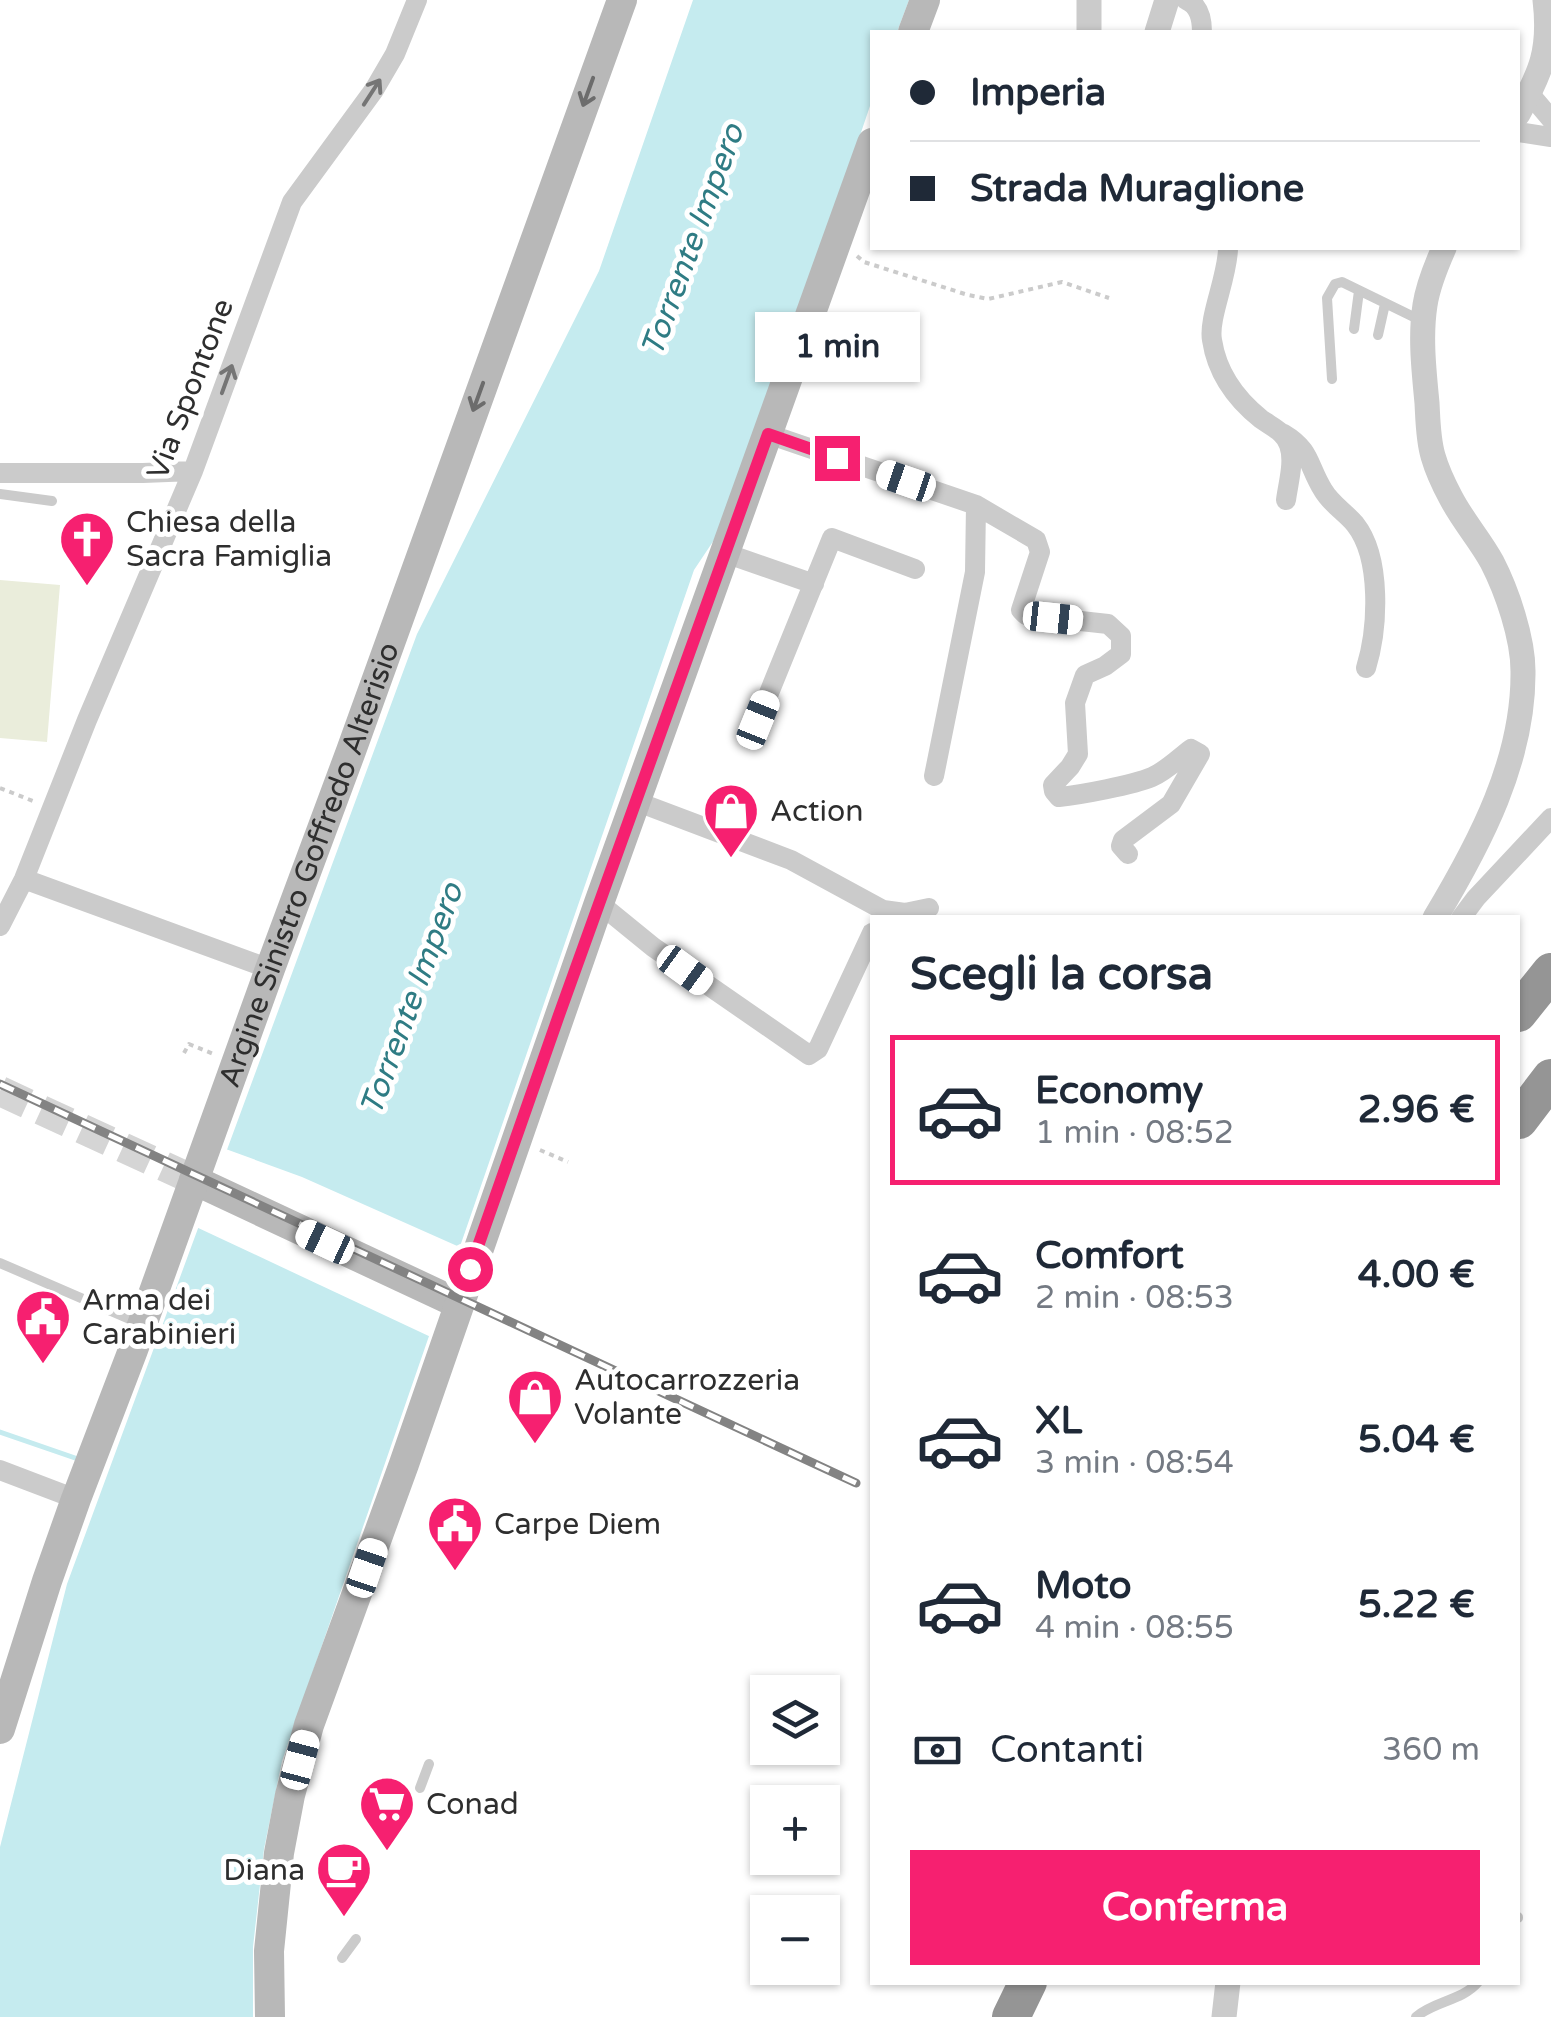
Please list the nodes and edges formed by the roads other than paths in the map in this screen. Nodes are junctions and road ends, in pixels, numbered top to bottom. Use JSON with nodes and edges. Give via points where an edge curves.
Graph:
{"nodes":[{"id":1,"x":417,"y":0,"type":"edge"},
{"id":2,"x":622,"y":0,"type":"edge"},
{"id":3,"x":925,"y":0,"type":"edge"},
{"id":4,"x":1090,"y":0,"type":"edge"},
{"id":5,"x":1167,"y":0,"type":"edge"},
{"id":6,"x":1186,"y":0,"type":"edge"},
{"id":7,"x":1545,"y":0,"type":"edge"},
{"id":8,"x":914,"y":30,"type":"edge"},
{"id":9,"x":1089,"y":30,"type":"edge"},
{"id":10,"x":1158,"y":30,"type":"edge"},
{"id":11,"x":1202,"y":30,"type":"edge"},
{"id":12,"x":1523,"y":104,"type":"edge"},
{"id":13,"x":1551,"y":119,"type":"edge"},
{"id":14,"x":1520,"y":132,"type":"edge"},
{"id":15,"x":1551,"y":137,"type":"edge"},
{"id":16,"x":870,"y":149,"type":"edge"},
{"id":17,"x":1228,"y":250,"type":"edge"},
{"id":18,"x":1443,"y":250,"type":"edge"},
{"id":19,"x":1359,"y":291,"type":"junction"},
{"id":20,"x":1384,"y":304,"type":"junction"},
{"id":21,"x":1423,"y":321,"type":"junction"},
{"id":22,"x":1354,"y":329,"type":"dead end"},
{"id":23,"x":1378,"y":335,"type":"dead end"},
{"id":24,"x":1332,"y":379,"type":"dead end"},
{"id":25,"x":1282,"y":433,"type":"junction"},
{"id":26,"x":768,"y":434,"type":"junction"},
{"id":27,"x":193,"y":470,"type":"junction"},
{"id":28,"x":0,"y":474,"type":"edge"},
{"id":29,"x":0,"y":494,"type":"edge"},
{"id":30,"x":1286,"y":500,"type":"dead end"},
{"id":31,"x":52,"y":501,"type":"dead end"},
{"id":32,"x":976,"y":505,"type":"junction"},
{"id":33,"x":724,"y":553,"type":"junction"},
{"id":34,"x":915,"y":569,"type":"dead end"},
{"id":35,"x":814,"y":584,"type":"junction"},
{"id":36,"x":1366,"y":668,"type":"dead end"},
{"id":37,"x":758,"y":720,"type":"dead end"},
{"id":38,"x":934,"y":776,"type":"dead end"},
{"id":39,"x":635,"y":802,"type":"junction"},
{"id":40,"x":1550,"y":816,"type":"edge"},
{"id":41,"x":1128,"y":854,"type":"dead end"},
{"id":42,"x":24,"y":880,"type":"junction"},
{"id":43,"x":599,"y":903,"type":"junction"},
{"id":44,"x":928,"y":908,"type":"dead end"},
{"id":45,"x":882,"y":914,"type":"edge"},
{"id":46,"x":1436,"y":915,"type":"edge"},
{"id":47,"x":1463,"y":915,"type":"edge"},
{"id":48,"x":0,"y":926,"type":"edge"},
{"id":49,"x":870,"y":936,"type":"edge"},
{"id":50,"x":270,"y":969,"type":"junction"},
{"id":51,"x":1551,"y":972,"type":"edge"},
{"id":52,"x":1520,"y":1011,"type":"edge"},
{"id":53,"x":1551,"y":1078,"type":"edge"},
{"id":54,"x":1520,"y":1119,"type":"edge"},
{"id":55,"x":194,"y":1180,"type":"tunnel mouth"},
{"id":56,"x":0,"y":1263,"type":"edge"},
{"id":57,"x":459,"y":1304,"type":"junction"},
{"id":58,"x":142,"y":1324,"type":"junction"},
{"id":59,"x":0,"y":1470,"type":"edge"},
{"id":60,"x":76,"y":1499,"type":"junction"},
{"id":61,"x":6,"y":1689,"type":"edge"},
{"id":62,"x":0,"y":1729,"type":"edge"},
{"id":63,"x":429,"y":1764,"type":"dead end"},
{"id":64,"x":420,"y":1788,"type":"dead end"},
{"id":65,"x":356,"y":1939,"type":"dead end"},
{"id":66,"x":342,"y":1958,"type":"dead end"},
{"id":67,"x":999,"y":1985,"type":"edge"},
{"id":68,"x":1027,"y":1985,"type":"edge"},
{"id":69,"x":1228,"y":1985,"type":"edge"},
{"id":70,"x":1476,"y":1985,"type":"edge"},
{"id":71,"x":270,"y":2017,"type":"edge"},
{"id":72,"x":984,"y":2017,"type":"edge"},
{"id":73,"x":1011,"y":2017,"type":"edge"},
{"id":74,"x":1224,"y":2017,"type":"edge"},
{"id":75,"x":1416,"y":2017,"type":"edge"}],
"edges":[{"from":27,"to":1,"type":"street","name":"Via Spontone","one_way":true,"via":[[292,202],[374,90]]},
{"from":2,"to":50,"type":"main road","name":"Argine Sinistro Goffredo Alterisio","one_way":true},
{"from":3,"to":8,"type":"main road"},
{"from":4,"to":9,"type":"street"},
{"from":5,"to":10,"type":"street"},
{"from":6,"to":11,"type":"street","via":[[1196,6]]},
{"from":7,"to":12,"type":"street","via":[[1548,42]]},
{"from":12,"to":13,"type":"street"},
{"from":14,"to":15,"type":"street"},
{"from":16,"to":26,"type":"main road"},
{"from":17,"to":25,"type":"street","via":[[1211,334],[1215,353],[1233,390]]},
{"from":18,"to":21,"type":"street"},
{"from":19,"to":20,"type":"lane"},
{"from":19,"to":22,"type":"lane"},
{"from":19,"to":24,"type":"lane","via":[[1342,282],[1328,293]]},
{"from":20,"to":21,"type":"lane"},
{"from":20,"to":23,"type":"lane"},
{"from":21,"to":46,"type":"street","via":[[1433,457],[1491,560],[1524,667],[1499,793]]},
{"from":25,"to":30,"type":"street","via":[[1291,453]]},
{"from":25,"to":36,"type":"street","via":[[1304,449],[1322,490],[1354,522],[1367,548],[1375,634]]},
{"from":26,"to":32,"type":"street"},
{"from":26,"to":33,"type":"main road"},
{"from":27,"to":28,"type":"street"},
{"from":27,"to":42,"type":"street","name":"Via Spontone"},
{"from":29,"to":31,"type":"lane"},
{"from":32,"to":38,"type":"street","via":[[975,572]]},
{"from":32,"to":41,"type":"street","via":[[1036,540],[1040,552],[1021,610],[1026,615],[1108,624],[1122,636],[1121,654],[1085,676],[1075,703],[1078,754],[1052,785],[1059,796],[1152,777],[1191,749],[1200,754],[1171,804],[1123,840]]},
{"from":33,"to":35,"type":"street"},
{"from":33,"to":39,"type":"main road"},
{"from":34,"to":35,"type":"street","via":[[832,538]]},
{"from":35,"to":37,"type":"street"},
{"from":39,"to":43,"type":"main road"},
{"from":39,"to":45,"type":"street","via":[[792,860]]},
{"from":40,"to":47,"type":"street"},
{"from":42,"to":48,"type":"street","name":"Via Spontone"},
{"from":42,"to":50,"type":"street"},
{"from":43,"to":49,"type":"street","via":[[653,948],[809,1054],[818,1050]]},
{"from":43,"to":57,"type":"main road"},
{"from":44,"to":45,"type":"street"},
{"from":50,"to":58,"type":"main road","name":"Argine Sinistro Goffredo Alterisio"},
{"from":51,"to":52,"type":"highway"},
{"from":53,"to":54,"type":"highway"},
{"from":55,"to":57,"type":"main road"},
{"from":56,"to":58,"type":"lane"},
{"from":57,"to":71,"type":"main road","via":[[290,1795],[278,1853]]},
{"from":58,"to":60,"type":"main road","name":"Argine Sinistro Goffredo Alterisio"},
{"from":59,"to":60,"type":"street"},
{"from":60,"to":61,"type":"main road","name":"Argine Sinistro Goffredo Alterisio"},
{"from":61,"to":62,"type":"main road","name":"Argine Sinistro Goffredo Alterisio"},
{"from":63,"to":64,"type":"lane"},
{"from":65,"to":66,"type":"lane"},
{"from":67,"to":72,"type":"highway"},
{"from":68,"to":73,"type":"highway"},
{"from":69,"to":74,"type":"street"},
{"from":70,"to":75,"type":"lane"}]}
